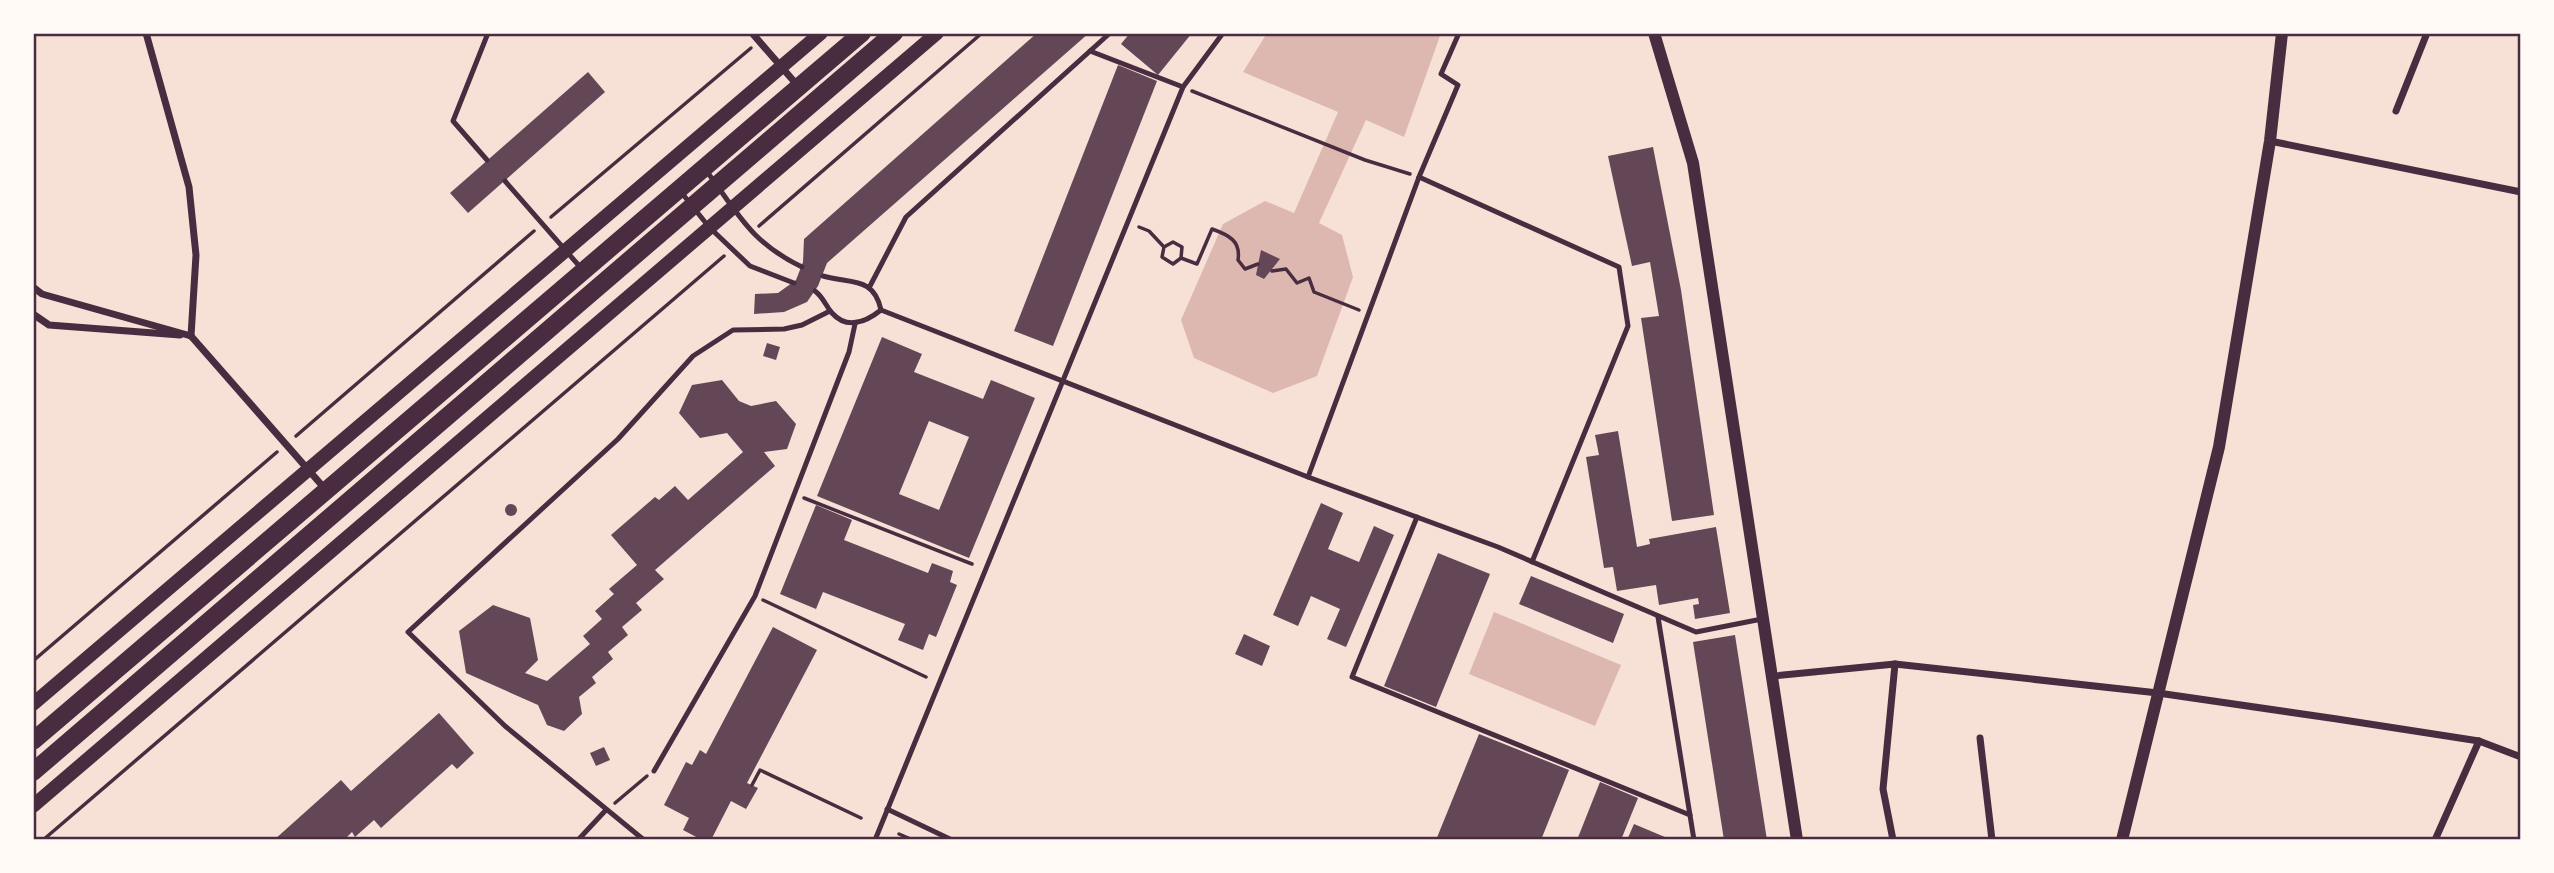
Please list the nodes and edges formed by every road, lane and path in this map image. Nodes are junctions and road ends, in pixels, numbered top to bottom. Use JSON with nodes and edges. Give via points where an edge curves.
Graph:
{"nodes":[{"id":1,"x":146,"y":33,"type":"edge"},
{"id":2,"x":488,"y":33,"type":"edge"},
{"id":3,"x":752,"y":33,"type":"edge"},
{"id":4,"x":821,"y":33,"type":"edge"},
{"id":5,"x":862,"y":33,"type":"edge"},
{"id":6,"x":894,"y":33,"type":"edge"},
{"id":7,"x":937,"y":33,"type":"edge"},
{"id":8,"x":982,"y":33,"type":"edge"},
{"id":9,"x":1110,"y":33,"type":"edge"},
{"id":10,"x":1223,"y":33,"type":"edge"},
{"id":11,"x":1459,"y":33,"type":"edge"},
{"id":12,"x":1654,"y":33,"type":"edge"},
{"id":13,"x":2282,"y":33,"type":"edge"},
{"id":14,"x":2427,"y":33,"type":"edge"},
{"id":15,"x":759,"y":41,"type":"junction"},
{"id":16,"x":1090,"y":51,"type":"junction"},
{"id":17,"x":781,"y":67,"type":"junction"},
{"id":18,"x":799,"y":87,"type":"junction"},
{"id":19,"x":1183,"y":87,"type":"junction"},
{"id":20,"x":2396,"y":111,"type":"dead end"},
{"id":21,"x":2270,"y":141,"type":"junction"},
{"id":22,"x":487,"y":160,"type":"dead end"},
{"id":23,"x":704,"y":168,"type":"junction"},
{"id":24,"x":1419,"y":177,"type":"junction"},
{"id":25,"x":505,"y":181,"type":"dead end"},
{"id":26,"x":716,"y":184,"type":"junction"},
{"id":27,"x":678,"y":189,"type":"junction"},
{"id":28,"x":2521,"y":192,"type":"edge"},
{"id":29,"x":692,"y":205,"type":"junction"},
{"id":30,"x":734,"y":206,"type":"junction"},
{"id":31,"x":1129,"y":222,"type":"junction"},
{"id":32,"x":542,"y":224,"type":"junction"},
{"id":33,"x":709,"y":227,"type":"junction"},
{"id":34,"x":751,"y":233,"type":"junction"},
{"id":35,"x":1164,"y":247,"type":"junction"},
{"id":36,"x":565,"y":250,"type":"junction"},
{"id":37,"x":731,"y":250,"type":"junction"},
{"id":38,"x":1181,"y":257,"type":"junction"},
{"id":39,"x":1258,"y":264,"type":"dead end"},
{"id":40,"x":802,"y":267,"type":"dead end"},
{"id":41,"x":583,"y":270,"type":"junction"},
{"id":42,"x":1272,"y":271,"type":"dead end"},
{"id":43,"x":823,"y":276,"type":"dead end"},
{"id":44,"x":794,"y":283,"type":"dead end"},
{"id":45,"x":870,"y":286,"type":"junction"},
{"id":46,"x":33,"y":287,"type":"edge"},
{"id":47,"x":815,"y":291,"type":"dead end"},
{"id":48,"x":1344,"y":304,"type":"dead end"},
{"id":49,"x":881,"y":310,"type":"junction"},
{"id":50,"x":830,"y":311,"type":"junction"},
{"id":51,"x":33,"y":314,"type":"edge"},
{"id":52,"x":855,"y":324,"type":"junction"},
{"id":53,"x":191,"y":336,"type":"junction"},
{"id":54,"x":1064,"y":382,"type":"junction"},
{"id":55,"x":286,"y":444,"type":"junction"},
{"id":56,"x":308,"y":470,"type":"junction"},
{"id":57,"x":1308,"y":477,"type":"junction"},
{"id":58,"x":326,"y":490,"type":"junction"},
{"id":59,"x":795,"y":495,"type":"junction"},
{"id":60,"x":1417,"y":517,"type":"junction"},
{"id":61,"x":1532,"y":562,"type":"junction"},
{"id":62,"x":972,"y":564,"type":"dead end"},
{"id":63,"x":755,"y":596,"type":"junction"},
{"id":64,"x":1658,"y":617,"type":"junction"},
{"id":65,"x":1762,"y":619,"type":"junction"},
{"id":66,"x":33,"y":662,"type":"edge"},
{"id":67,"x":1895,"y":664,"type":"junction"},
{"id":68,"x":1773,"y":676,"type":"junction"},
{"id":69,"x":926,"y":677,"type":"dead end"},
{"id":70,"x":2158,"y":693,"type":"junction"},
{"id":71,"x":33,"y":704,"type":"edge"},
{"id":72,"x":1980,"y":738,"type":"dead end"},
{"id":73,"x":33,"y":741,"type":"edge"},
{"id":74,"x":2479,"y":741,"type":"junction"},
{"id":75,"x":2521,"y":757,"type":"edge"},
{"id":76,"x":654,"y":771,"type":"joint"},
{"id":77,"x":33,"y":772,"type":"edge"},
{"id":78,"x":752,"y":785,"type":"dead end"},
{"id":79,"x":619,"y":800,"type":"dead end"},
{"id":80,"x":33,"y":806,"type":"edge"},
{"id":81,"x":887,"y":809,"type":"junction"},
{"id":82,"x":605,"y":811,"type":"junction"},
{"id":83,"x":1690,"y":815,"type":"junction"},
{"id":84,"x":861,"y":818,"type":"dead end"},
{"id":85,"x":899,"y":834,"type":"dead end"},
{"id":86,"x":43,"y":840,"type":"edge"},
{"id":87,"x":579,"y":840,"type":"edge"},
{"id":88,"x":643,"y":840,"type":"edge"},
{"id":89,"x":875,"y":840,"type":"edge"},
{"id":90,"x":913,"y":840,"type":"edge"},
{"id":91,"x":953,"y":840,"type":"edge"},
{"id":92,"x":1694,"y":840,"type":"edge"},
{"id":93,"x":1797,"y":840,"type":"edge"},
{"id":94,"x":1893,"y":840,"type":"edge"},
{"id":95,"x":1992,"y":840,"type":"edge"},
{"id":96,"x":2122,"y":840,"type":"edge"},
{"id":97,"x":2435,"y":840,"type":"edge"}],
"edges":[{"from":1,"to":53,"type":"street","via":[[189,187],[196,255]]},
{"from":2,"to":22,"type":"lane","via":[[453,121]]},
{"from":3,"to":15,"type":"street"},
{"from":4,"to":17,"type":"main road"},
{"from":5,"to":18,"type":"main road"},
{"from":6,"to":26,"type":"main road"},
{"from":7,"to":30,"type":"main road"},
{"from":8,"to":34,"type":"path"},
{"from":9,"to":16,"type":"lane"},
{"from":10,"to":19,"type":"lane"},
{"from":11,"to":24,"type":"lane","via":[[1441,74],[1458,85]]},
{"from":12,"to":65,"type":"street","via":[[1693,163]]},
{"from":13,"to":21,"type":"street"},
{"from":14,"to":20,"type":"street"},
{"from":15,"to":17,"type":"street"},
{"from":15,"to":32,"type":"path"},
{"from":16,"to":19,"type":"lane"},
{"from":16,"to":45,"type":"lane","via":[[906,217]]},
{"from":17,"to":18,"type":"street"},
{"from":17,"to":36,"type":"main road"},
{"from":18,"to":23,"type":"main road"},
{"from":19,"to":24,"type":"path"},
{"from":19,"to":31,"type":"lane"},
{"from":21,"to":28,"type":"street"},
{"from":21,"to":70,"type":"street","via":[[2219,447]]},
{"from":23,"to":26,"type":"lane"},
{"from":23,"to":27,"type":"main road"},
{"from":24,"to":57,"type":"lane"},
{"from":24,"to":61,"type":"lane","via":[[1619,267],[1628,326]]},
{"from":25,"to":32,"type":"lane"},
{"from":26,"to":29,"type":"main road"},
{"from":26,"to":30,"type":"lane"},
{"from":27,"to":29,"type":"lane"},
{"from":27,"to":41,"type":"main road"},
{"from":29,"to":33,"type":"lane"},
{"from":29,"to":77,"type":"main road"},
{"from":30,"to":33,"type":"main road"},
{"from":30,"to":34,"type":"lane"},
{"from":31,"to":35,"type":"path"},
{"from":31,"to":54,"type":"lane"},
{"from":32,"to":36,"type":"lane"},
{"from":32,"to":55,"type":"path"},
{"from":33,"to":37,"type":"lane"},
{"from":33,"to":80,"type":"main road"},
{"from":34,"to":40,"type":"lane","via":[[773,253]]},
{"from":35,"to":38,"type":"path","via":[[1173,242],[1182,247]]},
{"from":35,"to":38,"type":"path","via":[[1162,257],[1172,264]]},
{"from":36,"to":41,"type":"lane"},
{"from":36,"to":56,"type":"main road"},
{"from":37,"to":44,"type":"lane","via":[[750,265]]},
{"from":37,"to":86,"type":"path"},
{"from":38,"to":39,"type":"path","via":[[1198,264],[1212,229],[1234,240],[1245,269]]},
{"from":41,"to":58,"type":"main road"},
{"from":42,"to":48,"type":"path","via":[[1286,269],[1297,283],[1309,278],[1314,292]]},
{"from":43,"to":45,"type":"lane"},
{"from":45,"to":49,"type":"lane","via":[[878,294]]},
{"from":46,"to":53,"type":"street","via":[[42,294]]},
{"from":47,"to":50,"type":"lane"},
{"from":49,"to":52,"type":"lane"},
{"from":49,"to":54,"type":"lane"},
{"from":50,"to":52,"type":"lane"},
{"from":50,"to":82,"type":"lane","via":[[784,329],[733,330],[693,356],[618,439],[408,632],[468,693]]},
{"from":51,"to":53,"type":"street","via":[[49,325]]},
{"from":52,"to":59,"type":"lane","via":[[849,352]]},
{"from":53,"to":55,"type":"street"},
{"from":54,"to":57,"type":"lane"},
{"from":54,"to":81,"type":"lane"},
{"from":55,"to":56,"type":"street"},
{"from":55,"to":66,"type":"path"},
{"from":56,"to":58,"type":"street"},
{"from":56,"to":71,"type":"main road"},
{"from":57,"to":60,"type":"lane"},
{"from":58,"to":73,"type":"main road"},
{"from":59,"to":62,"type":"path"},
{"from":59,"to":63,"type":"lane"},
{"from":60,"to":61,"type":"lane"},
{"from":60,"to":83,"type":"lane","via":[[1352,677]]},
{"from":61,"to":64,"type":"lane"},
{"from":63,"to":69,"type":"path"},
{"from":63,"to":76,"type":"lane"},
{"from":64,"to":65,"type":"lane","via":[[1696,632]]},
{"from":64,"to":83,"type":"lane"},
{"from":65,"to":68,"type":"street"},
{"from":67,"to":68,"type":"street"},
{"from":67,"to":70,"type":"street"},
{"from":67,"to":94,"type":"street","via":[[1883,789]]},
{"from":68,"to":93,"type":"street"},
{"from":70,"to":74,"type":"street"},
{"from":70,"to":96,"type":"street"},
{"from":72,"to":95,"type":"street"},
{"from":74,"to":75,"type":"street"},
{"from":74,"to":97,"type":"street"},
{"from":76,"to":79,"type":"path"},
{"from":78,"to":84,"type":"path","via":[[760,770]]},
{"from":81,"to":89,"type":"lane"},
{"from":81,"to":91,"type":"lane"},
{"from":82,"to":87,"type":"lane"},
{"from":82,"to":88,"type":"lane"},
{"from":83,"to":92,"type":"lane"},
{"from":85,"to":90,"type":"path"}]}
